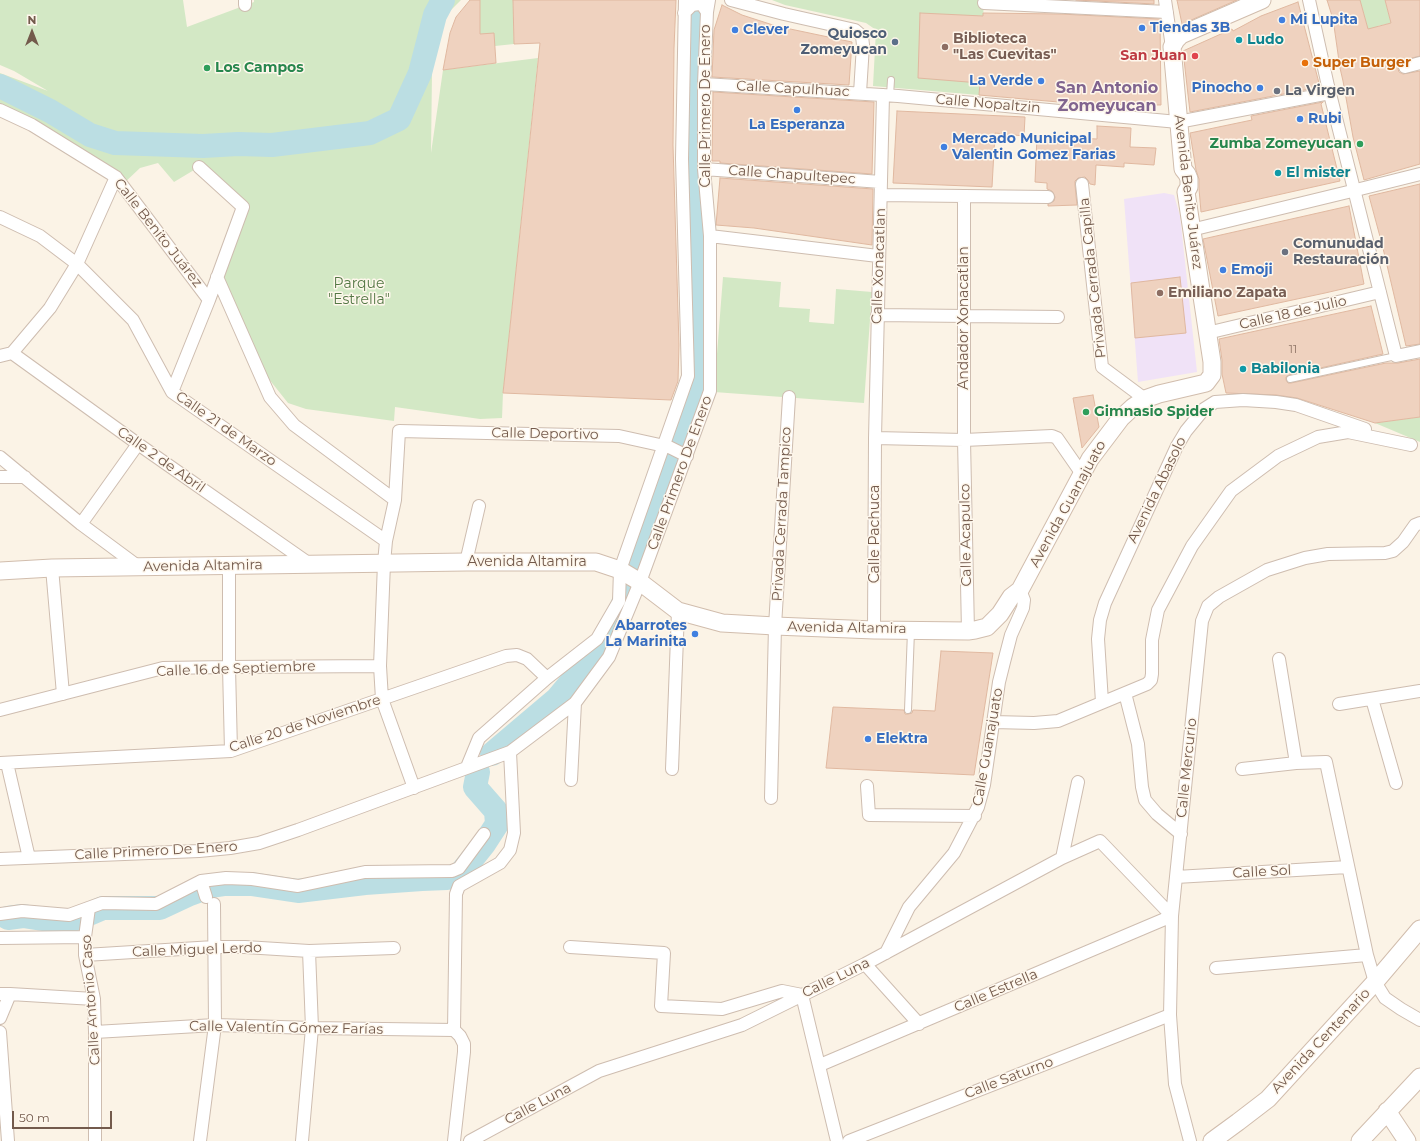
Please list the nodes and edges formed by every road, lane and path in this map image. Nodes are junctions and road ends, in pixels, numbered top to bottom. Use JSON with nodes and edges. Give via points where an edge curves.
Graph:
{"nodes":[{"id":1,"x":731,"y":0,"type":"edge"},
{"id":2,"x":1262,"y":0,"type":"edge"},
{"id":3,"x":1309,"y":0,"type":"edge"},
{"id":4,"x":984,"y":3,"type":"dead end"},
{"id":5,"x":684,"y":4,"type":"edge"},
{"id":6,"x":708,"y":6,"type":"edge"},
{"id":7,"x":1166,"y":6,"type":"edge"},
{"id":8,"x":1172,"y":47,"type":"junction"},
{"id":9,"x":1420,"y":63,"type":"edge"},
{"id":10,"x":1405,"y":67,"type":"dead end"},
{"id":11,"x":891,"y":80,"type":"dead end"},
{"id":12,"x":704,"y":84,"type":"junction"},
{"id":13,"x":860,"y":93,"type":"junction"},
{"id":14,"x":1330,"y":93,"type":"junction"},
{"id":15,"x":886,"y":95,"type":"junction"},
{"id":16,"x":0,"y":110,"type":"edge"},
{"id":17,"x":1178,"y":122,"type":"junction"},
{"id":18,"x":199,"y":167,"type":"dead end"},
{"id":19,"x":704,"y":168,"type":"junction"},
{"id":20,"x":1420,"y":174,"type":"edge"},
{"id":21,"x":116,"y":177,"type":"junction"},
{"id":22,"x":881,"y":182,"type":"junction"},
{"id":23,"x":1082,"y":184,"type":"dead end"},
{"id":24,"x":1354,"y":190,"type":"junction"},
{"id":25,"x":881,"y":195,"type":"junction"},
{"id":26,"x":964,"y":197,"type":"junction"},
{"id":27,"x":1048,"y":197,"type":"dead end"},
{"id":28,"x":0,"y":218,"type":"edge"},
{"id":29,"x":1191,"y":230,"type":"junction"},
{"id":30,"x":710,"y":236,"type":"junction"},
{"id":31,"x":878,"y":256,"type":"junction"},
{"id":32,"x":77,"y":264,"type":"junction"},
{"id":33,"x":218,"y":277,"type":"junction"},
{"id":34,"x":1380,"y":292,"type":"junction"},
{"id":35,"x":210,"y":300,"type":"junction"},
{"id":36,"x":877,"y":315,"type":"junction"},
{"id":37,"x":963,"y":316,"type":"junction"},
{"id":38,"x":1058,"y":317,"type":"dead end"},
{"id":39,"x":1207,"y":333,"type":"junction"},
{"id":40,"x":1420,"y":351,"type":"edge"},
{"id":41,"x":12,"y":353,"type":"junction"},
{"id":42,"x":0,"y":356,"type":"edge"},
{"id":43,"x":1396,"y":356,"type":"junction"},
{"id":44,"x":1292,"y":377,"type":"dead end"},
{"id":45,"x":1206,"y":383,"type":"junction"},
{"id":46,"x":172,"y":392,"type":"junction"},
{"id":47,"x":789,"y":397,"type":"dead end"},
{"id":48,"x":1145,"y":399,"type":"junction"},
{"id":49,"x":1215,"y":402,"type":"junction"},
{"id":50,"x":875,"y":438,"type":"junction"},
{"id":51,"x":964,"y":440,"type":"junction"},
{"id":52,"x":138,"y":444,"type":"junction"},
{"id":53,"x":666,"y":446,"type":"junction"},
{"id":54,"x":1416,"y":447,"type":"edge"},
{"id":55,"x":685,"y":455,"type":"junction"},
{"id":56,"x":0,"y":457,"type":"edge"},
{"id":57,"x":1082,"y":474,"type":"junction"},
{"id":58,"x":0,"y":477,"type":"edge"},
{"id":59,"x":25,"y":477,"type":"junction"},
{"id":60,"x":395,"y":500,"type":"junction"},
{"id":61,"x":479,"y":506,"type":"dead end"},
{"id":62,"x":1420,"y":523,"type":"edge"},
{"id":63,"x":81,"y":524,"type":"junction"},
{"id":64,"x":386,"y":542,"type":"junction"},
{"id":65,"x":466,"y":562,"type":"junction"},
{"id":66,"x":384,"y":563,"type":"junction"},
{"id":67,"x":311,"y":565,"type":"junction"},
{"id":68,"x":229,"y":566,"type":"junction"},
{"id":69,"x":139,"y":567,"type":"junction"},
{"id":70,"x":52,"y":568,"type":"junction"},
{"id":71,"x":620,"y":570,"type":"junction"},
{"id":72,"x":0,"y":571,"type":"edge"},
{"id":73,"x":640,"y":582,"type":"junction"},
{"id":74,"x":1020,"y":590,"type":"junction"},
{"id":75,"x":678,"y":610,"type":"junction"},
{"id":76,"x":775,"y":626,"type":"junction"},
{"id":77,"x":874,"y":630,"type":"junction"},
{"id":78,"x":911,"y":630,"type":"junction"},
{"id":79,"x":968,"y":631,"type":"junction"},
{"id":80,"x":1279,"y":659,"type":"dead end"},
{"id":81,"x":380,"y":666,"type":"junction"},
{"id":82,"x":229,"y":667,"type":"junction"},
{"id":83,"x":547,"y":678,"type":"junction"},
{"id":84,"x":1420,"y":691,"type":"edge"},
{"id":85,"x":1125,"y":693,"type":"junction"},
{"id":86,"x":63,"y":694,"type":"junction"},
{"id":87,"x":382,"y":699,"type":"junction"},
{"id":88,"x":1372,"y":699,"type":"junction"},
{"id":89,"x":1102,"y":702,"type":"junction"},
{"id":90,"x":575,"y":703,"type":"junction"},
{"id":91,"x":1339,"y":704,"type":"dead end"},
{"id":92,"x":0,"y":710,"type":"edge"},
{"id":93,"x":908,"y":710,"type":"dead end"},
{"id":94,"x":993,"y":722,"type":"junction"},
{"id":95,"x":231,"y":751,"type":"junction"},
{"id":96,"x":510,"y":752,"type":"junction"},
{"id":97,"x":3,"y":763,"type":"edge"},
{"id":98,"x":1296,"y":763,"type":"junction"},
{"id":99,"x":467,"y":767,"type":"junction"},
{"id":100,"x":672,"y":769,"type":"dead end"},
{"id":101,"x":1242,"y":769,"type":"dead end"},
{"id":102,"x":571,"y":780,"type":"dead end"},
{"id":103,"x":1078,"y":782,"type":"dead end"},
{"id":104,"x":1396,"y":782,"type":"dead end"},
{"id":105,"x":867,"y":786,"type":"dead end"},
{"id":106,"x":414,"y":788,"type":"junction"},
{"id":107,"x":771,"y":798,"type":"dead end"},
{"id":108,"x":975,"y":816,"type":"junction"},
{"id":109,"x":484,"y":834,"type":"dead end"},
{"id":110,"x":1181,"y":834,"type":"junction"},
{"id":111,"x":29,"y":858,"type":"junction"},
{"id":112,"x":1062,"y":858,"type":"junction"},
{"id":113,"x":0,"y":859,"type":"edge"},
{"id":114,"x":1348,"y":867,"type":"junction"},
{"id":115,"x":1176,"y":877,"type":"junction"},
{"id":116,"x":201,"y":881,"type":"junction"},
{"id":117,"x":89,"y":908,"type":"junction"},
{"id":118,"x":0,"y":914,"type":"edge"},
{"id":119,"x":1172,"y":916,"type":"junction"},
{"id":120,"x":1420,"y":929,"type":"edge"},
{"id":121,"x":86,"y":932,"type":"junction"},
{"id":122,"x":0,"y":938,"type":"edge"},
{"id":123,"x":214,"y":947,"type":"junction"},
{"id":124,"x":570,"y":947,"type":"dead end"},
{"id":125,"x":394,"y":948,"type":"dead end"},
{"id":126,"x":309,"y":952,"type":"junction"},
{"id":127,"x":886,"y":953,"type":"junction"},
{"id":128,"x":85,"y":955,"type":"junction"},
{"id":129,"x":1366,"y":956,"type":"junction"},
{"id":130,"x":865,"y":964,"type":"junction"},
{"id":131,"x":1216,"y":968,"type":"dead end"},
{"id":132,"x":1375,"y":982,"type":"junction"},
{"id":133,"x":5,"y":994,"type":"edge"},
{"id":134,"x":802,"y":994,"type":"junction"},
{"id":135,"x":94,"y":998,"type":"junction"},
{"id":136,"x":1170,"y":1015,"type":"junction"},
{"id":137,"x":0,"y":1018,"type":"edge"},
{"id":138,"x":1420,"y":1020,"type":"edge"},
{"id":139,"x":920,"y":1024,"type":"junction"},
{"id":140,"x":214,"y":1025,"type":"junction"},
{"id":141,"x":312,"y":1028,"type":"junction"},
{"id":142,"x":454,"y":1030,"type":"junction"},
{"id":143,"x":0,"y":1032,"type":"edge"},
{"id":144,"x":95,"y":1032,"type":"junction"},
{"id":145,"x":820,"y":1065,"type":"junction"},
{"id":146,"x":1420,"y":1077,"type":"edge"},
{"id":147,"x":1387,"y":1111,"type":"junction"},
{"id":148,"x":8,"y":1141,"type":"edge"},
{"id":149,"x":95,"y":1141,"type":"edge"},
{"id":150,"x":200,"y":1141,"type":"edge"},
{"id":151,"x":302,"y":1141,"type":"edge"},
{"id":152,"x":454,"y":1141,"type":"edge"},
{"id":153,"x":470,"y":1141,"type":"edge"},
{"id":154,"x":837,"y":1141,"type":"edge"},
{"id":155,"x":849,"y":1141,"type":"edge"},
{"id":156,"x":1190,"y":1141,"type":"edge"},
{"id":157,"x":1212,"y":1141,"type":"edge"},
{"id":158,"x":1360,"y":1141,"type":"edge"},
{"id":159,"x":1407,"y":1141,"type":"edge"}],
"edges":[{"from":1,"to":13,"type":"street","via":[[855,30],[862,36],[863,45]]},
{"from":2,"to":8,"type":"street","via":[[1181,35]]},
{"from":3,"to":14,"type":"street"},
{"from":4,"to":7,"type":"street"},
{"from":5,"to":6,"type":"street"},
{"from":5,"to":53,"type":"street","via":[[682,159],[688,376]]},
{"from":6,"to":12,"type":"street","name":"Calle Primero De Enero"},
{"from":7,"to":8,"type":"street"},
{"from":8,"to":17,"type":"street","name":"Avenida Benito Juárez"},
{"from":9,"to":10,"type":"street"},
{"from":11,"to":15,"type":"lane"},
{"from":12,"to":13,"type":"street","name":"Calle Capulhuac"},
{"from":12,"to":19,"type":"street","name":"Calle Primero De Enero"},
{"from":13,"to":15,"type":"street","name":"Calle Capulhuac"},
{"from":14,"to":17,"type":"street","name":"Calle Nopaltzin"},
{"from":14,"to":24,"type":"street"},
{"from":15,"to":17,"type":"street","name":"Calle Nopaltzin"},
{"from":15,"to":22,"type":"street","name":"Calle Xonacatlan"},
{"from":16,"to":21,"type":"street","name":"Calle Benito Juárez","via":[[32,125]]},
{"from":17,"to":29,"type":"street","name":"Avenida Benito Juárez","via":[[1183,169],[1189,179],[1186,192]]},
{"from":18,"to":33,"type":"street","via":[[242,207]]},
{"from":19,"to":22,"type":"street","name":"Calle Chapultepec"},
{"from":19,"to":30,"type":"street","name":"Calle Primero De Enero"},
{"from":20,"to":24,"type":"street"},
{"from":21,"to":32,"type":"street"},
{"from":21,"to":35,"type":"street","name":"Calle Benito Juárez"},
{"from":22,"to":25,"type":"street","name":"Calle Xonacatlan"},
{"from":23,"to":48,"type":"street","name":"Privada Cerrada Capilla","via":[[1102,367]]},
{"from":24,"to":29,"type":"street"},
{"from":24,"to":34,"type":"street"},
{"from":25,"to":26,"type":"street"},
{"from":25,"to":31,"type":"street","name":"Calle Xonacatlan"},
{"from":26,"to":27,"type":"street"},
{"from":26,"to":37,"type":"street","name":"Andador Xonacatlan"},
{"from":28,"to":32,"type":"street","name":"Calle 21 de Marzo","via":[[40,236]]},
{"from":29,"to":39,"type":"street","name":"Avenida Benito Juárez"},
{"from":30,"to":31,"type":"street"},
{"from":30,"to":55,"type":"street","name":"Calle Primero De Enero","via":[[710,391]]},
{"from":31,"to":36,"type":"street","name":"Calle Xonacatlan"},
{"from":32,"to":41,"type":"street","via":[[50,308]]},
{"from":32,"to":46,"type":"street","name":"Calle 21 de Marzo","via":[[133,320]]},
{"from":33,"to":35,"type":"street"},
{"from":33,"to":60,"type":"street","via":[[270,397],[294,425]]},
{"from":34,"to":39,"type":"street","name":"Calle 18 de Julio"},
{"from":34,"to":43,"type":"street"},
{"from":35,"to":46,"type":"street"},
{"from":36,"to":37,"type":"street"},
{"from":36,"to":50,"type":"street","name":"Calle Xonacatlan"},
{"from":37,"to":38,"type":"street"},
{"from":37,"to":51,"type":"street","name":"Andador Xonacatlan"},
{"from":39,"to":45,"type":"street","name":"Avenida Benito Juárez","via":[[1213,371]]},
{"from":40,"to":43,"type":"street"},
{"from":41,"to":42,"type":"street"},
{"from":41,"to":52,"type":"street","name":"Calle 2 de Abril"},
{"from":43,"to":44,"type":"lane"},
{"from":45,"to":48,"type":"street","name":"Avenida Guanajuato"},
{"from":45,"to":49,"type":"street"},
{"from":46,"to":64,"type":"street","name":"Calle 21 de Marzo"},
{"from":47,"to":76,"type":"street","name":"Privada Cerrada Tampico"},
{"from":48,"to":57,"type":"street","name":"Avenida Guanajuato","via":[[1116,424]]},
{"from":49,"to":54,"type":"street","via":[[1243,400],[1296,405]]},
{"from":49,"to":89,"type":"street","name":"Avenida Abasolo","via":[[1204,409],[1177,446],[1105,603],[1098,639]]},
{"from":50,"to":51,"type":"street"},
{"from":50,"to":77,"type":"street","name":"Calle Pachuca"},
{"from":51,"to":57,"type":"street","via":[[1052,436],[1057,438]]},
{"from":51,"to":79,"type":"street","name":"Calle Acapulco"},
{"from":52,"to":63,"type":"street"},
{"from":52,"to":67,"type":"street","name":"Calle 2 de Abril"},
{"from":53,"to":55,"type":"street","name":"Calle Deportivo"},
{"from":53,"to":60,"type":"street","name":"Calle Deportivo","via":[[619,436],[399,431]]},
{"from":53,"to":71,"type":"street"},
{"from":54,"to":85,"type":"street","via":[[1348,432],[1318,437],[1278,456],[1231,491],[1192,546],[1158,610],[1152,640],[1151,680]]},
{"from":55,"to":73,"type":"street","name":"Calle Primero De Enero"},
{"from":56,"to":59,"type":"street"},
{"from":57,"to":74,"type":"street","name":"Avenida Guanajuato"},
{"from":58,"to":59,"type":"street"},
{"from":59,"to":63,"type":"street"},
{"from":60,"to":64,"type":"street"},
{"from":61,"to":65,"type":"street"},
{"from":62,"to":110,"type":"street","name":"Calle Mercurio","via":[[1393,552],[1328,554],[1305,558],[1267,570],[1208,606],[1202,621]]},
{"from":63,"to":69,"type":"street"},
{"from":64,"to":66,"type":"street"},
{"from":65,"to":66,"type":"street","name":"Avenida Altamira"},
{"from":65,"to":71,"type":"street","name":"Avenida Altamira","via":[[596,562]]},
{"from":66,"to":67,"type":"street","name":"Avenida Altamira"},
{"from":66,"to":81,"type":"street"},
{"from":67,"to":68,"type":"street","name":"Avenida Altamira"},
{"from":68,"to":69,"type":"street","name":"Avenida Altamira"},
{"from":68,"to":82,"type":"street"},
{"from":69,"to":70,"type":"street","name":"Avenida Altamira"},
{"from":70,"to":72,"type":"street","name":"Avenida Altamira"},
{"from":70,"to":86,"type":"street"},
{"from":71,"to":73,"type":"street","name":"Avenida Altamira"},
{"from":71,"to":83,"type":"street","via":[[619,601],[597,639]]},
{"from":73,"to":75,"type":"street","name":"Avenida Altamira"},
{"from":73,"to":90,"type":"street","name":"Calle Primero De Enero","via":[[609,657]]},
{"from":74,"to":79,"type":"street","name":"Avenida Altamira","via":[[1011,597],[991,624]]},
{"from":74,"to":94,"type":"street","name":"Calle Guanajuato","via":[[1024,600],[1023,608],[1007,647]]},
{"from":75,"to":76,"type":"street","name":"Avenida Altamira","via":[[722,623]]},
{"from":75,"to":100,"type":"street"},
{"from":76,"to":77,"type":"street","name":"Avenida Altamira"},
{"from":76,"to":107,"type":"street","name":"Privada Cerrada Tampico"},
{"from":77,"to":78,"type":"street","name":"Avenida Altamira"},
{"from":78,"to":79,"type":"street","name":"Avenida Altamira"},
{"from":78,"to":93,"type":"lane"},
{"from":80,"to":98,"type":"street"},
{"from":81,"to":82,"type":"street","name":"Calle 16 de Septiembre"},
{"from":81,"to":87,"type":"street"},
{"from":82,"to":86,"type":"street","name":"Calle 16 de Septiembre","via":[[163,668]]},
{"from":82,"to":95,"type":"street"},
{"from":83,"to":87,"type":"street","name":"Calle 20 de Noviembre","via":[[527,659],[517,655],[506,656]]},
{"from":83,"to":99,"type":"street","via":[[479,738]]},
{"from":84,"to":88,"type":"street"},
{"from":85,"to":89,"type":"street"},
{"from":85,"to":110,"type":"street","via":[[1138,744],[1145,800]]},
{"from":86,"to":92,"type":"street","name":"Calle 16 de Septiembre"},
{"from":87,"to":95,"type":"street","name":"Calle 20 de Noviembre"},
{"from":87,"to":106,"type":"street"},
{"from":88,"to":91,"type":"street"},
{"from":88,"to":104,"type":"street"},
{"from":89,"to":94,"type":"street","via":[[1058,721]]},
{"from":90,"to":96,"type":"street","name":"Calle Primero De Enero"},
{"from":90,"to":102,"type":"street"},
{"from":94,"to":108,"type":"street","name":"Calle Guanajuato","via":[[982,792]]},
{"from":95,"to":97,"type":"street","name":"Calle 20 de Noviembre"},
{"from":96,"to":99,"type":"street","name":"Calle Primero De Enero"},
{"from":96,"to":142,"type":"street","via":[[514,833],[510,850],[500,863],[459,886],[456,894]]},
{"from":97,"to":111,"type":"street"},
{"from":98,"to":101,"type":"street"},
{"from":98,"to":114,"type":"street","via":[[1326,762]]},
{"from":99,"to":106,"type":"street","name":"Calle Primero De Enero"},
{"from":103,"to":112,"type":"street"},
{"from":105,"to":108,"type":"street","via":[[868,815]]},
{"from":106,"to":111,"type":"street","name":"Calle Primero De Enero","via":[[259,843],[199,851]]},
{"from":108,"to":127,"type":"street","name":"Calle Guanajuato","via":[[954,853],[909,907]]},
{"from":109,"to":116,"type":"street","via":[[459,868],[452,871],[365,872],[298,886],[252,879],[226,878]]},
{"from":110,"to":115,"type":"street","name":"Calle Mercurio"},
{"from":111,"to":113,"type":"street","name":"Calle Primero De Enero"},
{"from":112,"to":119,"type":"street","name":"Calle Luna","via":[[1100,841]]},
{"from":112,"to":127,"type":"street","name":"Calle Luna"},
{"from":114,"to":115,"type":"street","name":"Calle Sol"},
{"from":114,"to":129,"type":"street"},
{"from":115,"to":119,"type":"street","name":"Calle Mercurio"},
{"from":116,"to":117,"type":"street","via":[[156,904],[102,903]]},
{"from":116,"to":123,"type":"street","via":[[210,900]]},
{"from":117,"to":118,"type":"street","via":[[69,915],[22,911]]},
{"from":117,"to":121,"type":"street","name":"Calle Antonio Caso"},
{"from":119,"to":136,"type":"street","name":"Calle Mercurio"},
{"from":119,"to":139,"type":"street","name":"Calle Estrella"},
{"from":120,"to":132,"type":"street","name":"Avenida Centenario"},
{"from":121,"to":122,"type":"street"},
{"from":121,"to":128,"type":"street","name":"Calle Antonio Caso"},
{"from":123,"to":126,"type":"street","name":"Calle Miguel Lerdo"},
{"from":123,"to":128,"type":"street","name":"Calle Miguel Lerdo"},
{"from":123,"to":140,"type":"street"},
{"from":124,"to":134,"type":"street","via":[[664,953],[661,1006],[722,1009],[782,991]]},
{"from":125,"to":126,"type":"street","name":"Calle Miguel Lerdo"},
{"from":126,"to":141,"type":"street"},
{"from":127,"to":130,"type":"street","name":"Calle Luna"},
{"from":128,"to":135,"type":"street","name":"Calle Antonio Caso"},
{"from":129,"to":131,"type":"street"},
{"from":129,"to":132,"type":"street"},
{"from":130,"to":134,"type":"street","name":"Calle Luna"},
{"from":130,"to":139,"type":"street"},
{"from":132,"to":138,"type":"street","via":[[1386,998]]},
{"from":132,"to":157,"type":"street","name":"Avenida Centenario","via":[[1268,1099]]},
{"from":133,"to":135,"type":"street"},
{"from":133,"to":137,"type":"street"},
{"from":134,"to":145,"type":"street"},
{"from":134,"to":153,"type":"street","name":"Calle Luna","via":[[742,1025],[599,1071]]},
{"from":135,"to":144,"type":"street","name":"Calle Antonio Caso"},
{"from":136,"to":155,"type":"street","name":"Calle Saturno"},
{"from":136,"to":156,"type":"street","name":"Calle Mercurio","via":[[1175,1084]]},
{"from":139,"to":145,"type":"street","name":"Calle Estrella"},
{"from":140,"to":141,"type":"street","name":"Calle Valentín Gómez Farías"},
{"from":140,"to":144,"type":"street","name":"Calle Valentín Gómez Farías"},
{"from":140,"to":150,"type":"street"},
{"from":141,"to":142,"type":"street","name":"Calle Valentín Gómez Farías"},
{"from":141,"to":151,"type":"street"},
{"from":142,"to":152,"type":"street","via":[[464,1044],[464,1052]]},
{"from":143,"to":148,"type":"street"},
{"from":144,"to":149,"type":"street","name":"Calle Antonio Caso"},
{"from":145,"to":154,"type":"street"},
{"from":146,"to":147,"type":"street"},
{"from":147,"to":158,"type":"street"},
{"from":147,"to":159,"type":"street"}]}
